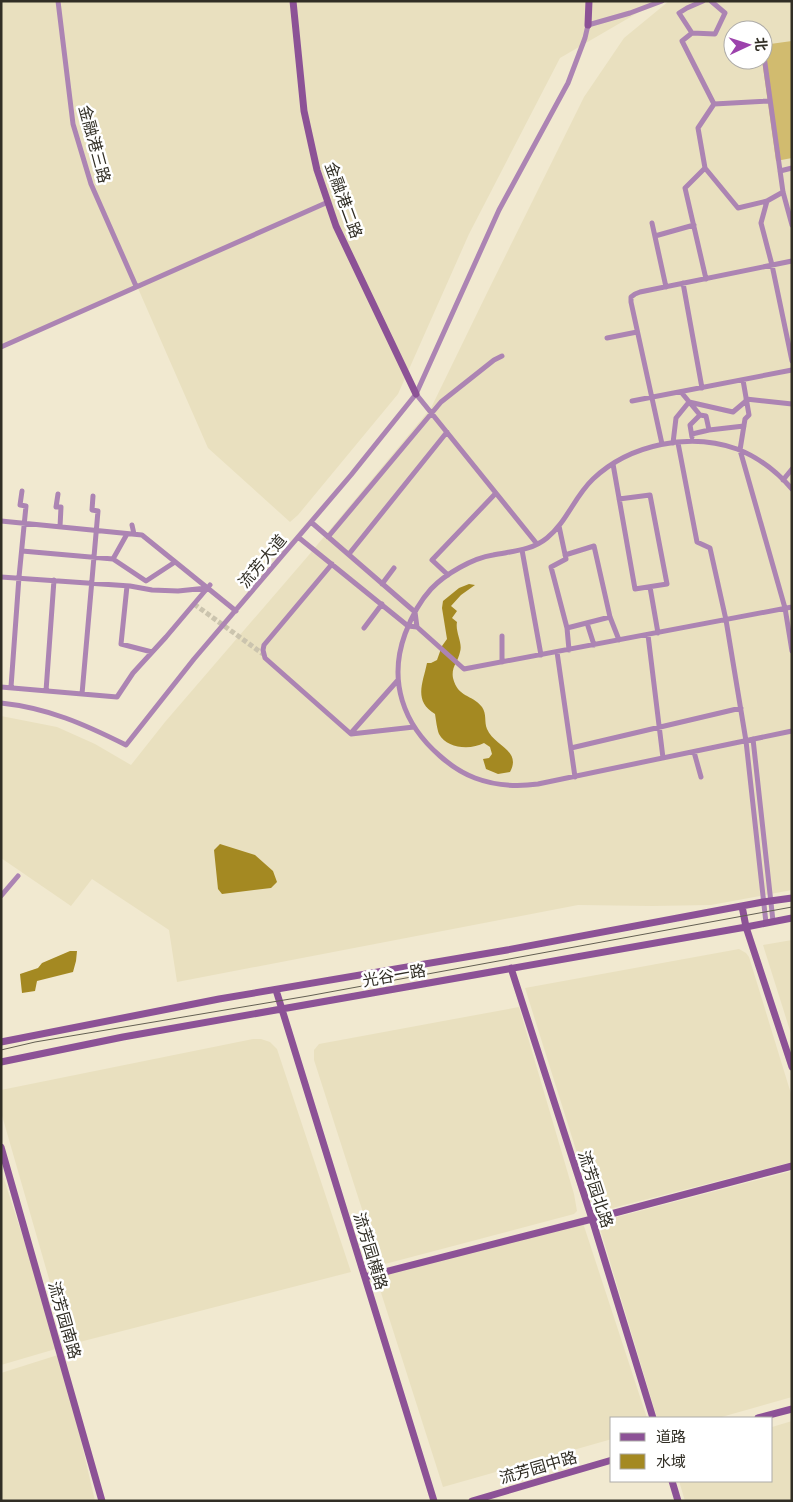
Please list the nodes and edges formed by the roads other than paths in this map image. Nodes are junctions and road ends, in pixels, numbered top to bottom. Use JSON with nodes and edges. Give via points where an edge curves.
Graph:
{"nodes":[{"id":1,"x":58,"y":1,"type":"edge"},
{"id":2,"x":293,"y":1,"type":"edge"},
{"id":3,"x":589,"y":1,"type":"edge"},
{"id":4,"x":662,"y":1,"type":"edge"},
{"id":5,"x":683,"y":1,"type":"edge"},
{"id":6,"x":703,"y":1,"type":"edge"},
{"id":7,"x":710,"y":1,"type":"edge"},
{"id":8,"x":687,"y":8,"type":"junction"},
{"id":9,"x":588,"y":25,"type":"junction"},
{"id":10,"x":692,"y":33,"type":"junction"},
{"id":11,"x":766,"y":70,"type":"edge"},
{"id":12,"x":768,"y":101,"type":"dead end"},
{"id":13,"x":714,"y":104,"type":"junction"},
{"id":14,"x":705,"y":168,"type":"junction"},
{"id":15,"x":792,"y":168,"type":"edge"},
{"id":16,"x":780,"y":171,"type":"junction"},
{"id":17,"x":783,"y":192,"type":"junction"},
{"id":18,"x":767,"y":201,"type":"junction"},
{"id":19,"x":328,"y":202,"type":"junction"},
{"id":20,"x":652,"y":223,"type":"dead end"},
{"id":21,"x":694,"y":225,"type":"junction"},
{"id":22,"x":792,"y":226,"type":"edge"},
{"id":23,"x":655,"y":236,"type":"junction"},
{"id":24,"x":792,"y":261,"type":"edge"},
{"id":25,"x":772,"y":265,"type":"junction"},
{"id":26,"x":706,"y":279,"type":"junction"},
{"id":27,"x":683,"y":283,"type":"junction"},
{"id":28,"x":136,"y":286,"type":"junction"},
{"id":29,"x":666,"y":287,"type":"junction"},
{"id":30,"x":637,"y":332,"type":"junction"},
{"id":31,"x":607,"y":338,"type":"dead end"},
{"id":32,"x":1,"y":346,"type":"edge"},
{"id":33,"x":502,"y":356,"type":"dead end"},
{"id":34,"x":792,"y":361,"type":"edge"},
{"id":35,"x":792,"y":370,"type":"edge"},
{"id":36,"x":743,"y":380,"type":"junction"},
{"id":37,"x":702,"y":388,"type":"junction"},
{"id":38,"x":681,"y":392,"type":"junction"},
{"id":39,"x":416,"y":394,"type":"junction"},
{"id":40,"x":652,"y":398,"type":"junction"},
{"id":41,"x":746,"y":400,"type":"junction"},
{"id":42,"x":632,"y":401,"type":"dead end"},
{"id":43,"x":690,"y":402,"type":"junction"},
{"id":44,"x":792,"y":404,"type":"edge"},
{"id":45,"x":432,"y":413,"type":"junction"},
{"id":46,"x":700,"y":415,"type":"junction"},
{"id":47,"x":744,"y":426,"type":"junction"},
{"id":48,"x":709,"y":430,"type":"junction"},
{"id":49,"x":447,"y":432,"type":"junction"},
{"id":50,"x":692,"y":434,"type":"junction"},
{"id":51,"x":693,"y":442,"type":"junction"},
{"id":52,"x":676,"y":443,"type":"junction"},
{"id":53,"x":662,"y":444,"type":"junction"},
{"id":54,"x":740,"y":450,"type":"junction"},
{"id":55,"x":613,"y":464,"type":"junction"},
{"id":56,"x":792,"y":469,"type":"edge"},
{"id":57,"x":782,"y":480,"type":"junction"},
{"id":58,"x":792,"y":489,"type":"edge"},
{"id":59,"x":22,"y":491,"type":"dead end"},
{"id":60,"x":496,"y":493,"type":"junction"},
{"id":61,"x":58,"y":494,"type":"dead end"},
{"id":62,"x":93,"y":496,"type":"dead end"},
{"id":63,"x":620,"y":499,"type":"junction"},
{"id":64,"x":1,"y":521,"type":"edge"},
{"id":65,"x":311,"y":522,"type":"junction"},
{"id":66,"x":24,"y":523,"type":"junction"},
{"id":67,"x":132,"y":525,"type":"dead end"},
{"id":68,"x":559,"y":526,"type":"junction"},
{"id":69,"x":60,"y":527,"type":"junction"},
{"id":70,"x":97,"y":531,"type":"junction"},
{"id":71,"x":127,"y":534,"type":"junction"},
{"id":72,"x":134,"y":534,"type":"junction"},
{"id":73,"x":298,"y":537,"type":"junction"},
{"id":74,"x":328,"y":537,"type":"junction"},
{"id":75,"x":537,"y":544,"type":"junction"},
{"id":76,"x":522,"y":550,"type":"junction"},
{"id":77,"x":22,"y":551,"type":"junction"},
{"id":78,"x":349,"y":554,"type":"junction"},
{"id":79,"x":565,"y":555,"type":"junction"},
{"id":80,"x":94,"y":558,"type":"junction"},
{"id":81,"x":113,"y":559,"type":"junction"},
{"id":82,"x":175,"y":562,"type":"junction"},
{"id":83,"x":332,"y":564,"type":"junction"},
{"id":84,"x":394,"y":568,"type":"dead end"},
{"id":85,"x":448,"y":575,"type":"junction"},
{"id":86,"x":1,"y":577,"type":"edge"},
{"id":87,"x":19,"y":577,"type":"junction"},
{"id":88,"x":54,"y":580,"type":"junction"},
{"id":89,"x":92,"y":584,"type":"junction"},
{"id":90,"x":382,"y":584,"type":"junction"},
{"id":91,"x":126,"y":586,"type":"junction"},
{"id":92,"x":208,"y":587,"type":"junction"},
{"id":93,"x":650,"y":587,"type":"junction"},
{"id":94,"x":382,"y":604,"type":"junction"},
{"id":95,"x":792,"y":607,"type":"edge"},
{"id":96,"x":785,"y":608,"type":"junction"},
{"id":97,"x":236,"y":611,"type":"junction"},
{"id":98,"x":415,"y":612,"type":"junction"},
{"id":99,"x":610,"y":617,"type":"junction"},
{"id":100,"x":726,"y":620,"type":"junction"},
{"id":101,"x":587,"y":623,"type":"junction"},
{"id":102,"x":408,"y":626,"type":"junction"},
{"id":103,"x":364,"y":628,"type":"dead end"},
{"id":104,"x":417,"y":628,"type":"junction"},
{"id":105,"x":567,"y":628,"type":"junction"},
{"id":106,"x":658,"y":633,"type":"junction"},
{"id":107,"x":648,"y":634,"type":"junction"},
{"id":108,"x":502,"y":636,"type":"dead end"},
{"id":109,"x":619,"y":640,"type":"junction"},
{"id":110,"x":594,"y":645,"type":"junction"},
{"id":111,"x":569,"y":650,"type":"junction"},
{"id":112,"x":792,"y":651,"type":"edge"},
{"id":113,"x":152,"y":652,"type":"junction"},
{"id":114,"x":557,"y":652,"type":"junction"},
{"id":115,"x":541,"y":655,"type":"junction"},
{"id":116,"x":502,"y":662,"type":"junction"},
{"id":117,"x":398,"y":680,"type":"junction"},
{"id":118,"x":1,"y":687,"type":"edge"},
{"id":119,"x":11,"y":688,"type":"junction"},
{"id":120,"x":46,"y":690,"type":"junction"},
{"id":121,"x":82,"y":694,"type":"junction"},
{"id":122,"x":1,"y":703,"type":"edge"},
{"id":123,"x":741,"y":708,"type":"junction"},
{"id":124,"x":414,"y":727,"type":"junction"},
{"id":125,"x":659,"y":727,"type":"junction"},
{"id":126,"x":792,"y":731,"type":"edge"},
{"id":127,"x":351,"y":734,"type":"junction"},
{"id":128,"x":753,"y":740,"type":"junction"},
{"id":129,"x":746,"y":741,"type":"junction"},
{"id":130,"x":571,"y":748,"type":"junction"},
{"id":131,"x":694,"y":752,"type":"junction"},
{"id":132,"x":662,"y":758,"type":"junction"},
{"id":133,"x":574,"y":777,"type":"junction"},
{"id":134,"x":701,"y":777,"type":"dead end"},
{"id":135,"x":18,"y":876,"type":"dead end"},
{"id":136,"x":1,"y":896,"type":"edge"},
{"id":137,"x":792,"y":898,"type":"edge"},
{"id":138,"x":771,"y":900,"type":"junction"},
{"id":139,"x":763,"y":902,"type":"junction"},
{"id":140,"x":742,"y":906,"type":"junction"},
{"id":141,"x":792,"y":918,"type":"edge"},
{"id":142,"x":769,"y":922,"type":"junction"},
{"id":143,"x":746,"y":927,"type":"junction"},
{"id":144,"x":511,"y":968,"type":"junction"},
{"id":145,"x":276,"y":990,"type":"junction"},
{"id":146,"x":282,"y":1010,"type":"junction"},
{"id":147,"x":1,"y":1042,"type":"edge"},
{"id":148,"x":1,"y":1062,"type":"edge"},
{"id":149,"x":792,"y":1067,"type":"edge"},
{"id":150,"x":1,"y":1147,"type":"edge"},
{"id":151,"x":792,"y":1166,"type":"edge"},
{"id":152,"x":592,"y":1220,"type":"junction"},
{"id":153,"x":364,"y":1277,"type":"junction"},
{"id":154,"x":792,"y":1409,"type":"edge"},
{"id":155,"x":653,"y":1417,"type":"edge"},
{"id":156,"x":762,"y":1417,"type":"edge"},
{"id":157,"x":610,"y":1461,"type":"edge"},
{"id":158,"x":672,"y":1482,"type":"edge"},
{"id":159,"x":102,"y":1501,"type":"edge"},
{"id":160,"x":434,"y":1501,"type":"edge"},
{"id":161,"x":472,"y":1501,"type":"edge"},
{"id":162,"x":678,"y":1501,"type":"edge"}],
"edges":[{"from":1,"to":28,"type":"street","name":"金融港三路","via":[[73,124],[91,184]]},
{"from":2,"to":19,"type":"street","name":"金融港二路","via":[[304,111]]},
{"from":3,"to":9,"type":"street"},
{"from":4,"to":9,"type":"street"},
{"from":5,"to":8,"type":"street"},
{"from":6,"to":8,"type":"street"},
{"from":7,"to":10,"type":"street","via":[[725,13],[715,34]]},
{"from":8,"to":10,"type":"street","via":[[679,13]]},
{"from":9,"to":39,"type":"street","name":"流芳大道","via":[[568,83],[499,210]]},
{"from":10,"to":13,"type":"street","via":[[682,41]]},
{"from":11,"to":16,"type":"street"},
{"from":12,"to":13,"type":"street"},
{"from":13,"to":14,"type":"street","via":[[698,128]]},
{"from":14,"to":18,"type":"street","via":[[738,208]]},
{"from":14,"to":21,"type":"street","via":[[685,188]]},
{"from":15,"to":16,"type":"street"},
{"from":16,"to":17,"type":"street"},
{"from":17,"to":18,"type":"street"},
{"from":17,"to":22,"type":"street"},
{"from":18,"to":25,"type":"street","via":[[761,223]]},
{"from":19,"to":28,"type":"street"},
{"from":19,"to":39,"type":"street","name":"金融港二路","via":[[336,226]]},
{"from":20,"to":23,"type":"street"},
{"from":21,"to":23,"type":"street"},
{"from":21,"to":26,"type":"street"},
{"from":23,"to":29,"type":"street"},
{"from":24,"to":25,"type":"street"},
{"from":25,"to":26,"type":"street"},
{"from":25,"to":34,"type":"street"},
{"from":26,"to":27,"type":"street"},
{"from":27,"to":29,"type":"street"},
{"from":27,"to":37,"type":"street"},
{"from":28,"to":32,"type":"street"},
{"from":29,"to":30,"type":"street","via":[[631,297]]},
{"from":30,"to":31,"type":"street"},
{"from":30,"to":40,"type":"street"},
{"from":33,"to":45,"type":"street","via":[[441,402]]},
{"from":35,"to":36,"type":"street"},
{"from":36,"to":37,"type":"street"},
{"from":36,"to":41,"type":"street"},
{"from":37,"to":38,"type":"street"},
{"from":38,"to":40,"type":"street"},
{"from":38,"to":43,"type":"street"},
{"from":39,"to":45,"type":"street"},
{"from":39,"to":65,"type":"street","name":"流芳大道"},
{"from":40,"to":42,"type":"street"},
{"from":40,"to":53,"type":"street"},
{"from":41,"to":43,"type":"street","via":[[733,412]]},
{"from":41,"to":44,"type":"street"},
{"from":41,"to":47,"type":"street","via":[[749,415]]},
{"from":43,"to":46,"type":"street"},
{"from":43,"to":52,"type":"street","via":[[676,418]]},
{"from":45,"to":49,"type":"street"},
{"from":45,"to":74,"type":"street"},
{"from":46,"to":48,"type":"street","via":[[706,416]]},
{"from":46,"to":50,"type":"street","via":[[690,425]]},
{"from":47,"to":48,"type":"street"},
{"from":47,"to":54,"type":"street"},
{"from":48,"to":50,"type":"street"},
{"from":49,"to":60,"type":"street"},
{"from":49,"to":78,"type":"street"},
{"from":50,"to":51,"type":"street"},
{"from":51,"to":52,"type":"street"},
{"from":51,"to":54,"type":"street","via":[[712,442]]},
{"from":52,"to":53,"type":"street"},
{"from":52,"to":100,"type":"street","via":[[697,542],[710,548]]},
{"from":53,"to":55,"type":"street"},
{"from":54,"to":57,"type":"street"},
{"from":54,"to":96,"type":"street"},
{"from":55,"to":63,"type":"street"},
{"from":55,"to":68,"type":"street","via":[[584,488]]},
{"from":56,"to":57,"type":"street"},
{"from":57,"to":58,"type":"street"},
{"from":59,"to":66,"type":"street","via":[[20,505],[26,506]]},
{"from":60,"to":75,"type":"street"},
{"from":60,"to":85,"type":"street","via":[[432,560]]},
{"from":61,"to":69,"type":"street","via":[[56,507],[61,507]]},
{"from":62,"to":70,"type":"street","via":[[92,510],[98,511]]},
{"from":63,"to":93,"type":"street","via":[[635,588]]},
{"from":63,"to":93,"type":"street","via":[[650,494],[666,584]]},
{"from":64,"to":66,"type":"street"},
{"from":65,"to":73,"type":"street","name":"流芳大道"},
{"from":65,"to":74,"type":"street"},
{"from":66,"to":69,"type":"street"},
{"from":66,"to":77,"type":"street"},
{"from":67,"to":72,"type":"street"},
{"from":68,"to":75,"type":"street"},
{"from":68,"to":79,"type":"street"},
{"from":69,"to":70,"type":"street"},
{"from":70,"to":71,"type":"street"},
{"from":70,"to":80,"type":"street"},
{"from":71,"to":72,"type":"street"},
{"from":71,"to":81,"type":"street"},
{"from":72,"to":82,"type":"street","via":[[142,535]]},
{"from":73,"to":83,"type":"street"},
{"from":73,"to":97,"type":"street","name":"流芳大道"},
{"from":74,"to":78,"type":"street"},
{"from":75,"to":76,"type":"street"},
{"from":76,"to":85,"type":"street","via":[[488,556]]},
{"from":76,"to":115,"type":"street"},
{"from":77,"to":80,"type":"street"},
{"from":77,"to":87,"type":"street"},
{"from":78,"to":90,"type":"street"},
{"from":79,"to":99,"type":"street","via":[[594,546]]},
{"from":79,"to":105,"type":"street","via":[[566,560],[551,567]]},
{"from":80,"to":81,"type":"street"},
{"from":80,"to":89,"type":"street"},
{"from":81,"to":82,"type":"street","via":[[146,581]]},
{"from":82,"to":92,"type":"street"},
{"from":83,"to":94,"type":"street"},
{"from":83,"to":127,"type":"street","via":[[263,650],[265,658],[317,698]]},
{"from":84,"to":90,"type":"street"},
{"from":85,"to":98,"type":"street","via":[[429,591]]},
{"from":86,"to":87,"type":"street"},
{"from":87,"to":88,"type":"street"},
{"from":87,"to":119,"type":"street"},
{"from":88,"to":89,"type":"street"},
{"from":88,"to":120,"type":"street"},
{"from":89,"to":91,"type":"street"},
{"from":89,"to":121,"type":"street"},
{"from":90,"to":98,"type":"street"},
{"from":91,"to":92,"type":"street","via":[[170,591]]},
{"from":91,"to":113,"type":"street","via":[[122,644]]},
{"from":92,"to":97,"type":"street"},
{"from":92,"to":113,"type":"street"},
{"from":93,"to":106,"type":"street"},
{"from":94,"to":102,"type":"street"},
{"from":94,"to":103,"type":"street"},
{"from":95,"to":96,"type":"street"},
{"from":96,"to":100,"type":"street"},
{"from":96,"to":112,"type":"street"},
{"from":97,"to":122,"type":"street","name":"流芳大道","via":[[126,745],[54,713]]},
{"from":98,"to":102,"type":"street"},
{"from":98,"to":104,"type":"street"},
{"from":99,"to":101,"type":"street"},
{"from":99,"to":109,"type":"street"},
{"from":100,"to":106,"type":"street"},
{"from":100,"to":123,"type":"street"},
{"from":101,"to":105,"type":"street"},
{"from":101,"to":110,"type":"street"},
{"from":102,"to":104,"type":"street"},
{"from":102,"to":117,"type":"street","via":[[400,651]]},
{"from":104,"to":116,"type":"street","via":[[464,670]]},
{"from":105,"to":111,"type":"street"},
{"from":106,"to":107,"type":"street"},
{"from":107,"to":109,"type":"street"},
{"from":107,"to":125,"type":"street"},
{"from":108,"to":116,"type":"street"},
{"from":109,"to":110,"type":"street"},
{"from":110,"to":111,"type":"street"},
{"from":111,"to":114,"type":"street"},
{"from":113,"to":121,"type":"street","via":[[117,697]]},
{"from":114,"to":115,"type":"street"},
{"from":114,"to":130,"type":"street"},
{"from":115,"to":116,"type":"street"},
{"from":117,"to":124,"type":"street","via":[[401,700]]},
{"from":117,"to":127,"type":"street"},
{"from":118,"to":119,"type":"street"},
{"from":119,"to":120,"type":"street"},
{"from":120,"to":121,"type":"street"},
{"from":123,"to":125,"type":"street"},
{"from":123,"to":129,"type":"street"},
{"from":124,"to":127,"type":"street"},
{"from":124,"to":133,"type":"street","via":[[446,761],[476,779],[514,786]]},
{"from":125,"to":130,"type":"street"},
{"from":125,"to":132,"type":"street"},
{"from":126,"to":128,"type":"street"},
{"from":128,"to":129,"type":"street"},
{"from":128,"to":138,"type":"street"},
{"from":129,"to":131,"type":"street"},
{"from":129,"to":139,"type":"street"},
{"from":130,"to":133,"type":"street"},
{"from":131,"to":132,"type":"street"},
{"from":131,"to":134,"type":"street"},
{"from":132,"to":133,"type":"street"},
{"from":135,"to":136,"type":"street"},
{"from":137,"to":138,"type":"street","name":"光谷一路"},
{"from":138,"to":139,"type":"street","name":"光谷一路"},
{"from":138,"to":142,"type":"street"},
{"from":139,"to":140,"type":"street","name":"光谷一路"},
{"from":139,"to":142,"type":"street"},
{"from":140,"to":143,"type":"street"},
{"from":140,"to":145,"type":"street","name":"光谷一路"},
{"from":141,"to":142,"type":"street","name":"光谷一路"},
{"from":142,"to":143,"type":"street","name":"光谷一路"},
{"from":143,"to":144,"type":"street","name":"光谷一路"},
{"from":143,"to":149,"type":"street"},
{"from":144,"to":146,"type":"street","name":"光谷一路"},
{"from":144,"to":152,"type":"street","name":"流芳园北路"},
{"from":145,"to":146,"type":"street","name":"流芳园横路"},
{"from":145,"to":147,"type":"street","name":"光谷一路"},
{"from":146,"to":148,"type":"street","name":"光谷一路"},
{"from":146,"to":153,"type":"street","name":"流芳园横路"},
{"from":150,"to":159,"type":"street","name":"流芳园南路"},
{"from":151,"to":152,"type":"street"},
{"from":152,"to":153,"type":"street"},
{"from":152,"to":155,"type":"street","name":"流芳园北路"},
{"from":153,"to":160,"type":"street","name":"流芳园横路"},
{"from":154,"to":156,"type":"street"},
{"from":157,"to":161,"type":"street","name":"流芳园中路"},
{"from":158,"to":162,"type":"street"}]}
